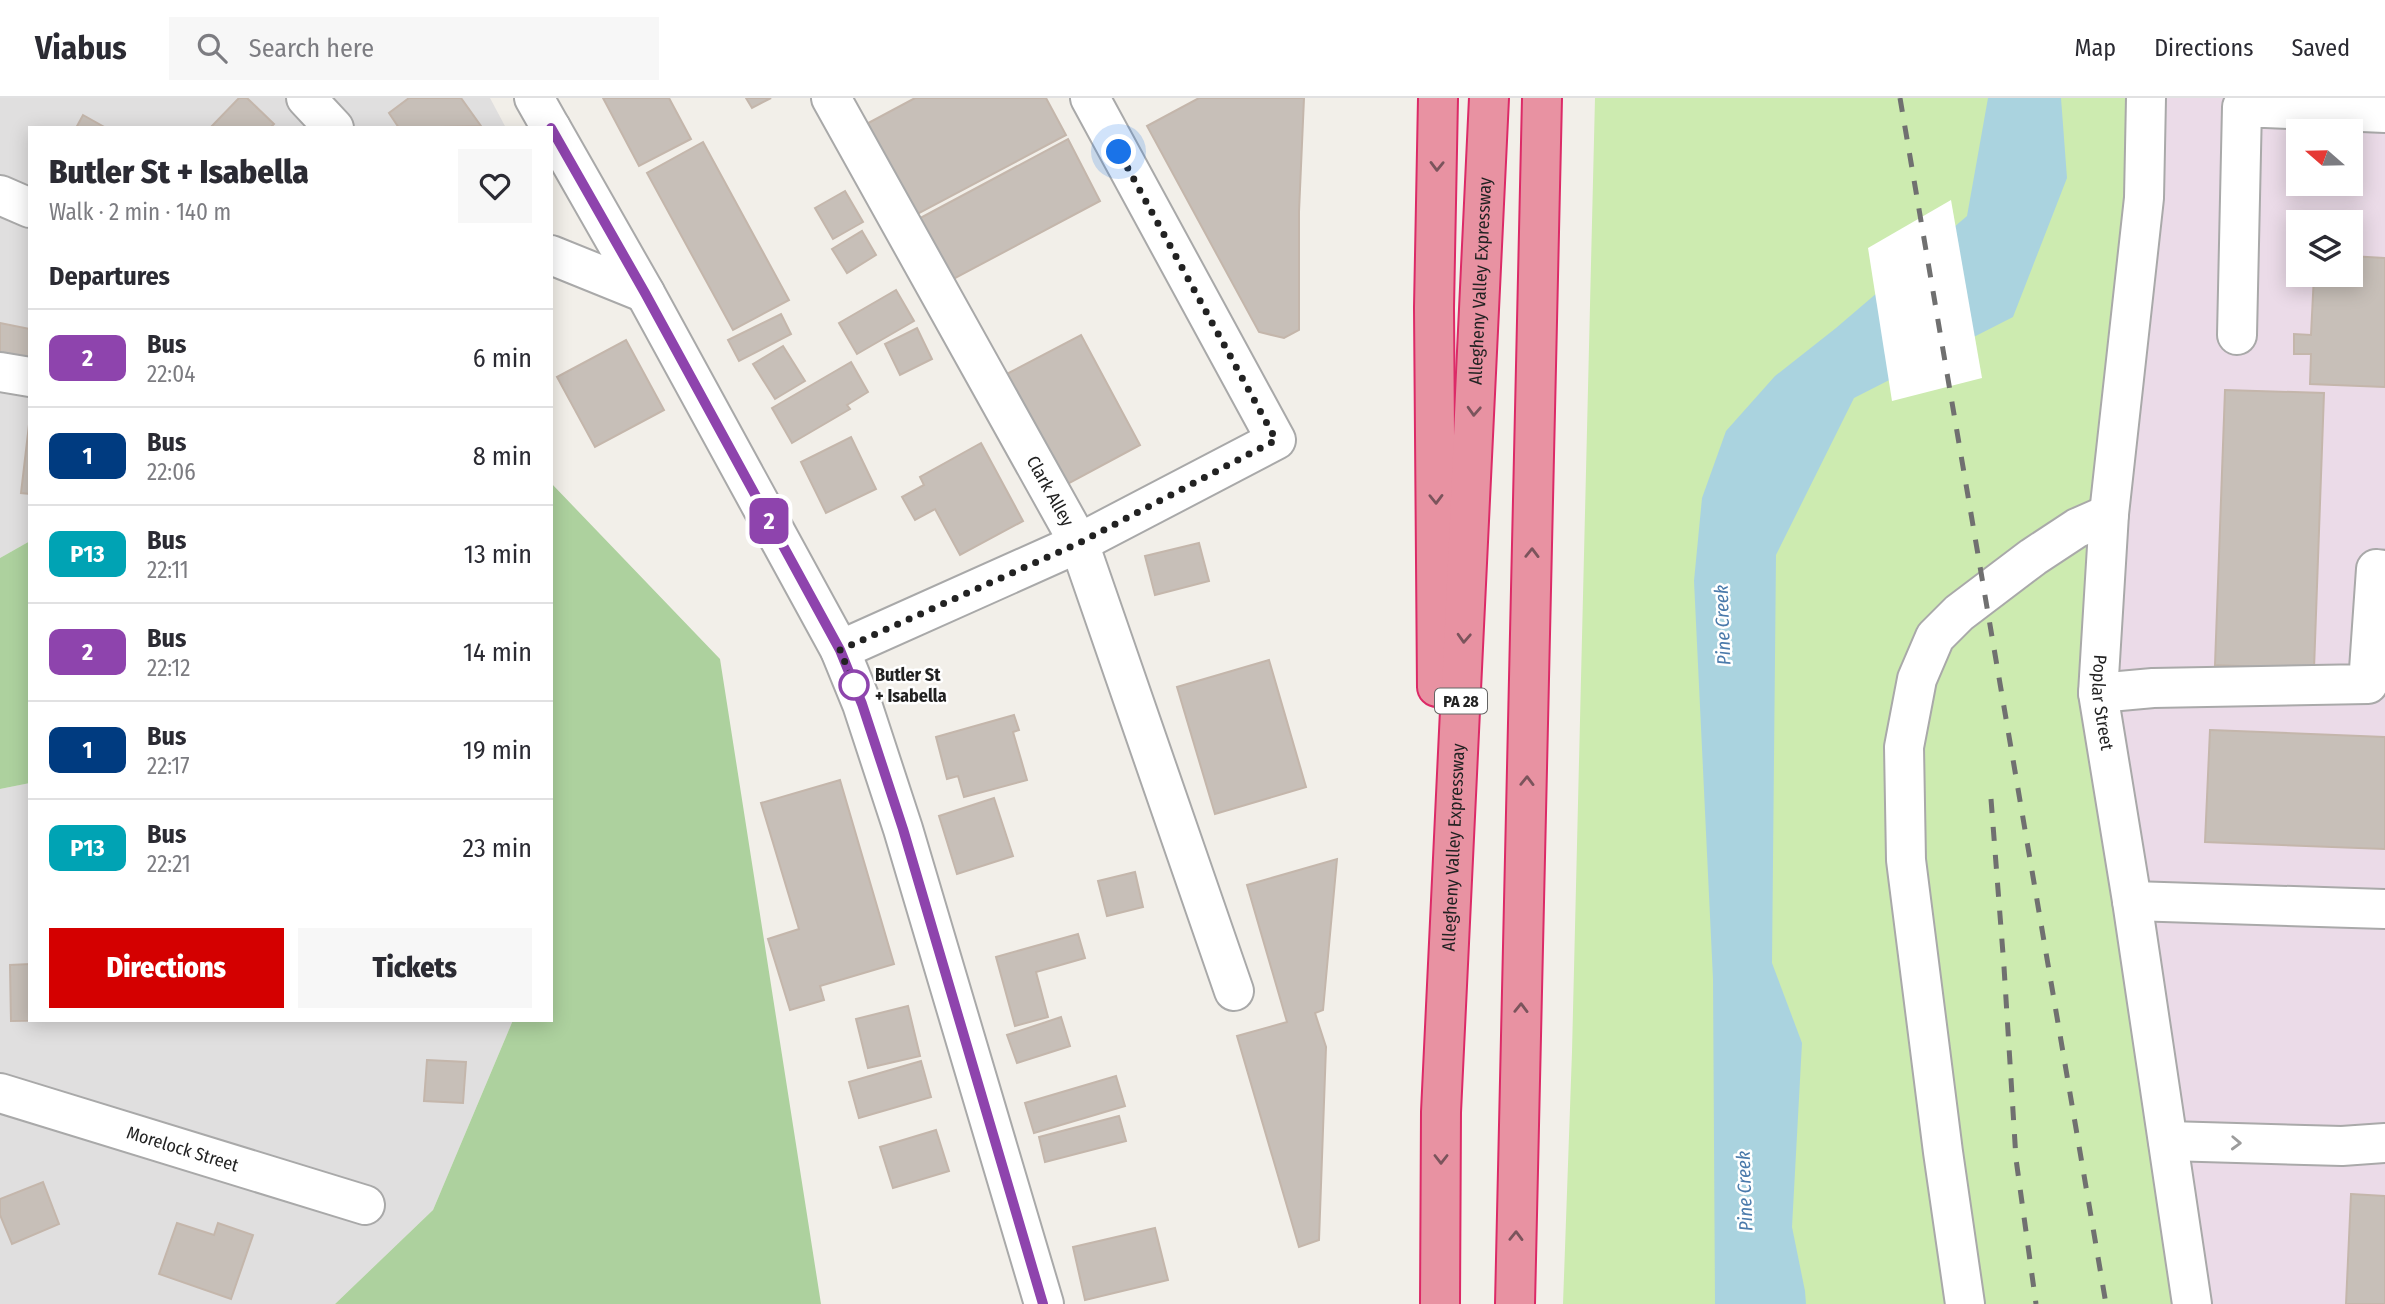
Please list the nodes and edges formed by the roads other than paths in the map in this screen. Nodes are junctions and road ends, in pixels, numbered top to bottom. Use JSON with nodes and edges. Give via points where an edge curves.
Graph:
{"nodes":[{"id":1,"x":306,"y":98,"type":"edge"},
{"id":2,"x":534,"y":98,"type":"edge"},
{"id":3,"x":831,"y":98,"type":"edge"},
{"id":4,"x":1438,"y":98,"type":"edge"},
{"id":5,"x":1489,"y":98,"type":"edge"},
{"id":6,"x":1542,"y":98,"type":"edge"},
{"id":7,"x":2146,"y":98,"type":"edge"},
{"id":8,"x":1096,"y":100,"type":"edge"},
{"id":9,"x":2385,"y":113,"type":"edge"},
{"id":10,"x":332,"y":126,"type":"edge"},
{"id":11,"x":550,"y":126,"type":"edge"},
{"id":12,"x":553,"y":132,"type":"edge"},
{"id":13,"x":0,"y":195,"type":"edge"},
{"id":14,"x":28,"y":207,"type":"edge"},
{"id":15,"x":553,"y":256,"type":"edge"},
{"id":16,"x":645,"y":293,"type":"junction"},
{"id":17,"x":2237,"y":335,"type":"dead end"},
{"id":18,"x":0,"y":372,"type":"edge"},
{"id":19,"x":28,"y":377,"type":"edge"},
{"id":20,"x":2109,"y":514,"type":"junction"},
{"id":21,"x":1079,"y":543,"type":"junction"},
{"id":22,"x":2385,"y":570,"type":"edge"},
{"id":23,"x":840,"y":650,"type":"junction"},
{"id":24,"x":2098,"y":693,"type":"junction"},
{"id":25,"x":2132,"y":901,"type":"junction"},
{"id":26,"x":2385,"y":909,"type":"edge"},
{"id":27,"x":1234,"y":991,"type":"dead end"},
{"id":28,"x":7,"y":1101,"type":"edge"},
{"id":29,"x":1441,"y":1112,"type":"junction"},
{"id":30,"x":2168,"y":1141,"type":"junction"},
{"id":31,"x":2385,"y":1143,"type":"edge"},
{"id":32,"x":365,"y":1205,"type":"dead end"},
{"id":33,"x":1044,"y":1304,"type":"edge"},
{"id":34,"x":1440,"y":1304,"type":"edge"},
{"id":35,"x":1515,"y":1304,"type":"edge"},
{"id":36,"x":1965,"y":1304,"type":"edge"},
{"id":37,"x":2192,"y":1304,"type":"edge"}],
"edges":[{"from":1,"to":10,"type":"street"},
{"from":2,"to":11,"type":"street"},
{"from":3,"to":21,"type":"street","name":"Clark Alley"},
{"from":4,"to":29,"type":"highway","one_way":true,"via":[[1434,322]]},
{"from":5,"to":29,"type":"highway","name":"Allegheny Valley Expressway","number":"PA 28","one_way":true},
{"from":35,"to":6,"type":"highway","one_way":true},
{"from":7,"to":20,"type":"street","name":"Poplar Street","via":[[2144,198]]},
{"from":8,"to":21,"type":"street","via":[[1276,440]]},
{"from":9,"to":17,"type":"street","via":[[2242,107]]},
{"from":12,"to":16,"type":"street"},
{"from":13,"to":14,"type":"street"},
{"from":15,"to":16,"type":"street"},
{"from":16,"to":23,"type":"street"},
{"from":18,"to":19,"type":"street"},
{"from":20,"to":24,"type":"street","name":"Poplar Street"},
{"from":20,"to":36,"type":"street","via":[[2034,556],[1959,612],[1935,636],[1917,679],[1904,747],[1906,860]]},
{"from":21,"to":23,"type":"street"},
{"from":21,"to":27,"type":"street","name":"Clark Alley"},
{"from":22,"to":24,"type":"street","via":[[2376,569],[2368,684]]},
{"from":23,"to":33,"type":"street","via":[[903,829]]},
{"from":24,"to":25,"type":"street","name":"Poplar Street"},
{"from":25,"to":26,"type":"street"},
{"from":25,"to":30,"type":"street","name":"Poplar Street"},
{"from":28,"to":32,"type":"street","name":"Morelock Street"},
{"from":29,"to":34,"type":"highway","name":"Allegheny Valley Expressway","number":"PA 28","one_way":true},
{"from":30,"to":31,"type":"street","one_way":true},
{"from":30,"to":37,"type":"street","name":"Poplar Street"}]}
